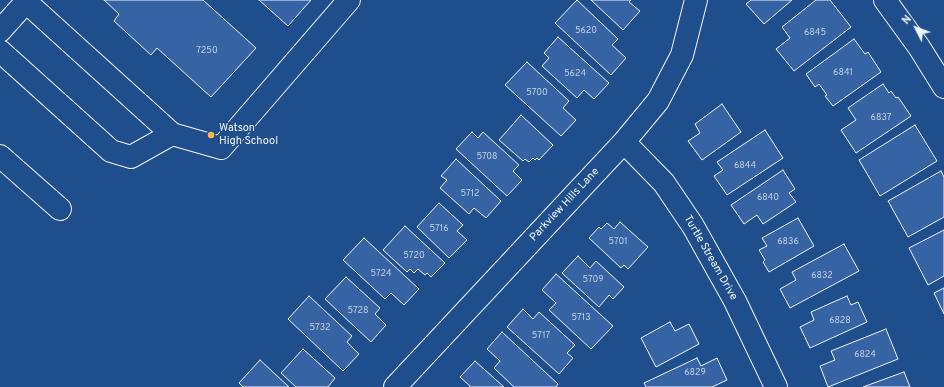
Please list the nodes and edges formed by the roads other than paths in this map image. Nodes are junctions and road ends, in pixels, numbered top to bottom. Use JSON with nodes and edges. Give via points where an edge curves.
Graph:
{"nodes":[{"id":1,"x":349,"y":0,"type":"edge"},
{"id":2,"x":696,"y":0,"type":"edge"},
{"id":3,"x":25,"y":1,"type":"edge"},
{"id":4,"x":894,"y":3,"type":"edge"},
{"id":5,"x":0,"y":31,"type":"edge"},
{"id":6,"x":0,"y":51,"type":"edge"},
{"id":7,"x":944,"y":87,"type":"edge"},
{"id":8,"x":172,"y":134,"type":"junction"},
{"id":9,"x":624,"y":142,"type":"junction"},
{"id":10,"x":0,"y":156,"type":"edge"},
{"id":11,"x":60,"y":209,"type":"dead end"},
{"id":12,"x":395,"y":387,"type":"edge"},
{"id":13,"x":776,"y":387,"type":"edge"}],
"edges":[{"from":1,"to":8,"type":"street","via":[[221,148]]},
{"from":2,"to":9,"type":"street","name":"Parkview Hills Lane","via":[[682,55],[658,101]]},
{"from":3,"to":5,"type":"street"},
{"from":3,"to":8,"type":"street"},
{"from":4,"to":7,"type":"street"},
{"from":6,"to":8,"type":"street","via":[[111,151],[131,157]]},
{"from":9,"to":12,"type":"street","name":"Parkview Hills Lane"},
{"from":9,"to":13,"type":"street","name":"Turtle Stream Drive","via":[[664,183],[693,226],[735,301]]},
{"from":10,"to":11,"type":"street"}]}
